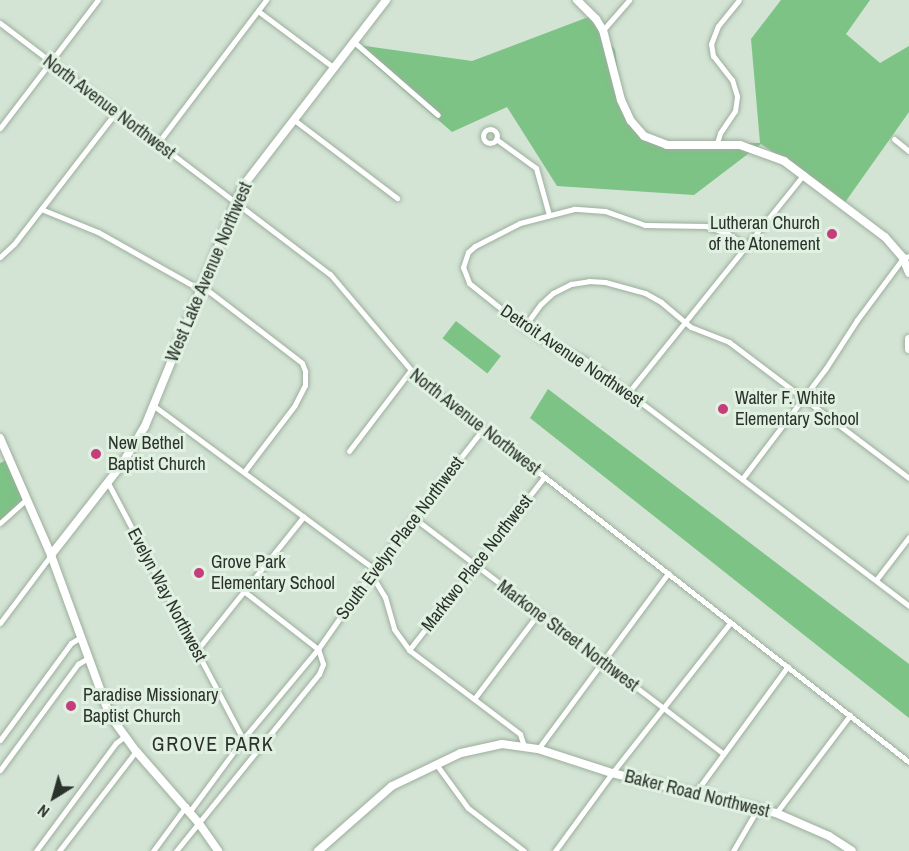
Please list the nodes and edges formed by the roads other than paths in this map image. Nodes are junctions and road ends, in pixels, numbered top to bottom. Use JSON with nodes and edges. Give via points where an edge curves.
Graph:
{"nodes":[{"id":1,"x":98,"y":0,"type":"edge"},
{"id":2,"x":266,"y":0,"type":"edge"},
{"id":3,"x":386,"y":0,"type":"edge"},
{"id":4,"x":577,"y":0,"type":"edge"},
{"id":5,"x":628,"y":0,"type":"edge"},
{"id":6,"x":739,"y":0,"type":"edge"},
{"id":7,"x":258,"y":10,"type":"junction"},
{"id":8,"x":0,"y":23,"type":"edge"},
{"id":9,"x":603,"y":30,"type":"junction"},
{"id":10,"x":354,"y":42,"type":"junction"},
{"id":11,"x":50,"y":62,"type":"junction"},
{"id":12,"x":333,"y":67,"type":"junction"},
{"id":13,"x":116,"y":112,"type":"junction"},
{"id":14,"x":438,"y":115,"type":"dead end"},
{"id":15,"x":293,"y":119,"type":"junction"},
{"id":16,"x":0,"y":128,"type":"edge"},
{"id":17,"x":894,"y":139,"type":"dead end"},
{"id":18,"x":496,"y":140,"type":"dead end"},
{"id":19,"x":717,"y":143,"type":"junction"},
{"id":20,"x":157,"y":144,"type":"junction"},
{"id":21,"x":909,"y":151,"type":"edge"},
{"id":22,"x":804,"y":174,"type":"junction"},
{"id":23,"x":397,"y":198,"type":"dead end"},
{"id":24,"x":235,"y":202,"type":"junction"},
{"id":25,"x":41,"y":209,"type":"junction"},
{"id":26,"x":549,"y":215,"type":"junction"},
{"id":27,"x":746,"y":246,"type":"junction"},
{"id":28,"x":0,"y":257,"type":"edge"},
{"id":29,"x":906,"y":257,"type":"edge"},
{"id":30,"x":909,"y":273,"type":"edge"},
{"id":31,"x":201,"y":287,"type":"junction"},
{"id":32,"x":684,"y":321,"type":"junction"},
{"id":33,"x":524,"y":327,"type":"junction"},
{"id":34,"x":909,"y":339,"type":"edge"},
{"id":35,"x":909,"y":349,"type":"edge"},
{"id":36,"x":410,"y":371,"type":"junction"},
{"id":37,"x":628,"y":393,"type":"junction"},
{"id":38,"x":804,"y":398,"type":"junction"},
{"id":39,"x":154,"y":406,"type":"junction"},
{"id":40,"x":483,"y":429,"type":"junction"},
{"id":41,"x":0,"y":438,"type":"edge"},
{"id":42,"x":349,"y":451,"type":"dead end"},
{"id":43,"x":244,"y":472,"type":"junction"},
{"id":44,"x":544,"y":477,"type":"junction"},
{"id":45,"x":909,"y":478,"type":"edge"},
{"id":46,"x":742,"y":479,"type":"junction"},
{"id":47,"x":108,"y":483,"type":"junction"},
{"id":48,"x":27,"y":499,"type":"junction"},
{"id":49,"x":303,"y":516,"type":"junction"},
{"id":50,"x":414,"y":518,"type":"junction"},
{"id":51,"x":0,"y":523,"type":"edge"},
{"id":52,"x":909,"y":537,"type":"edge"},
{"id":53,"x":51,"y":555,"type":"junction"},
{"id":54,"x":475,"y":566,"type":"junction"},
{"id":55,"x":373,"y":571,"type":"junction"},
{"id":56,"x":668,"y":573,"type":"junction"},
{"id":57,"x":876,"y":580,"type":"junction"},
{"id":58,"x":244,"y":591,"type":"junction"},
{"id":59,"x":909,"y":606,"type":"edge"},
{"id":60,"x":538,"y":614,"type":"junction"},
{"id":61,"x":731,"y":622,"type":"junction"},
{"id":62,"x":0,"y":623,"type":"edge"},
{"id":63,"x":81,"y":637,"type":"junction"},
{"id":64,"x":318,"y":649,"type":"junction"},
{"id":65,"x":197,"y":650,"type":"junction"},
{"id":66,"x":409,"y":650,"type":"junction"},
{"id":67,"x":88,"y":658,"type":"junction"},
{"id":68,"x":602,"y":661,"type":"junction"},
{"id":69,"x":788,"y":666,"type":"junction"},
{"id":70,"x":474,"y":699,"type":"junction"},
{"id":71,"x":665,"y":709,"type":"junction"},
{"id":72,"x":850,"y":715,"type":"junction"},
{"id":73,"x":125,"y":736,"type":"junction"},
{"id":74,"x":243,"y":739,"type":"junction"},
{"id":75,"x":0,"y":740,"type":"edge"},
{"id":76,"x":524,"y":746,"type":"junction"},
{"id":77,"x":538,"y":749,"type":"junction"},
{"id":78,"x":136,"y":750,"type":"junction"},
{"id":79,"x":723,"y":753,"type":"junction"},
{"id":80,"x":909,"y":762,"type":"edge"},
{"id":81,"x":436,"y":764,"type":"junction"},
{"id":82,"x":0,"y":770,"type":"edge"},
{"id":83,"x":612,"y":774,"type":"junction"},
{"id":84,"x":695,"y":793,"type":"junction"},
{"id":85,"x":188,"y":808,"type":"junction"},
{"id":86,"x":758,"y":808,"type":"junction"},
{"id":87,"x":776,"y":813,"type":"junction"},
{"id":88,"x":198,"y":822,"type":"junction"},
{"id":89,"x":36,"y":851,"type":"edge"},
{"id":90,"x":59,"y":851,"type":"edge"},
{"id":91,"x":153,"y":851,"type":"edge"},
{"id":92,"x":176,"y":851,"type":"edge"},
{"id":93,"x":218,"y":851,"type":"edge"},
{"id":94,"x":318,"y":851,"type":"edge"},
{"id":95,"x":525,"y":851,"type":"edge"},
{"id":96,"x":555,"y":851,"type":"edge"},
{"id":97,"x":733,"y":851,"type":"edge"},
{"id":98,"x":852,"y":851,"type":"edge"}],
"edges":[{"from":1,"to":11,"type":"street"},
{"from":2,"to":7,"type":"street"},
{"from":3,"to":10,"type":"street","name":"West Lake Avenue Northwest"},
{"from":4,"to":9,"type":"street"},
{"from":5,"to":9,"type":"street"},
{"from":6,"to":19,"type":"street","via":[[718,26],[711,44],[713,57],[732,80],[737,96],[735,111]]},
{"from":7,"to":12,"type":"street"},
{"from":7,"to":20,"type":"street"},
{"from":8,"to":11,"type":"street","name":"North Avenue Northwest"},
{"from":9,"to":19,"type":"street","via":[[621,100],[638,131],[667,145]]},
{"from":10,"to":12,"type":"street","name":"West Lake Avenue Northwest"},
{"from":10,"to":14,"type":"street"},
{"from":11,"to":13,"type":"street","name":"North Avenue Northwest"},
{"from":11,"to":16,"type":"street"},
{"from":12,"to":15,"type":"street","name":"West Lake Avenue Northwest"},
{"from":13,"to":20,"type":"street","name":"North Avenue Northwest"},
{"from":13,"to":25,"type":"street"},
{"from":15,"to":23,"type":"street"},
{"from":15,"to":24,"type":"street","name":"West Lake Avenue Northwest","via":[[253,171]]},
{"from":17,"to":21,"type":"street"},
{"from":18,"to":26,"type":"street","via":[[536,168]]},
{"from":19,"to":22,"type":"street","via":[[763,151]]},
{"from":20,"to":24,"type":"street","name":"North Avenue Northwest"},
{"from":22,"to":27,"type":"street"},
{"from":22,"to":29,"type":"street"},
{"from":24,"to":31,"type":"street","name":"West Lake Avenue Northwest"},
{"from":24,"to":36,"type":"street","name":"North Avenue Northwest","via":[[330,274]]},
{"from":25,"to":28,"type":"street"},
{"from":25,"to":31,"type":"street","via":[[98,232]]},
{"from":26,"to":27,"type":"street","name":"Detroit Avenue Northwest","via":[[590,208],[645,225],[706,226],[727,233]]},
{"from":26,"to":33,"type":"street","name":"Detroit Avenue Northwest","via":[[520,223],[475,246],[463,261],[469,283]]},
{"from":27,"to":32,"type":"street"},
{"from":29,"to":30,"type":"street"},
{"from":29,"to":38,"type":"street"},
{"from":31,"to":39,"type":"street","name":"West Lake Avenue Northwest"},
{"from":31,"to":43,"type":"street","via":[[297,357],[305,371],[305,385],[295,405]]},
{"from":32,"to":33,"type":"street","via":[[645,293],[589,281],[553,293]]},
{"from":32,"to":37,"type":"street"},
{"from":32,"to":38,"type":"street","via":[[729,342]]},
{"from":33,"to":37,"type":"street","name":"Detroit Avenue Northwest","via":[[585,360]]},
{"from":34,"to":35,"type":"street"},
{"from":36,"to":40,"type":"street","name":"North Avenue Northwest"},
{"from":36,"to":42,"type":"street"},
{"from":37,"to":46,"type":"street","name":"Detroit Avenue Northwest"},
{"from":38,"to":45,"type":"street"},
{"from":38,"to":46,"type":"street"},
{"from":39,"to":43,"type":"street"},
{"from":39,"to":47,"type":"street","name":"West Lake Avenue Northwest","via":[[134,446]]},
{"from":40,"to":44,"type":"street","name":"North Avenue Northwest"},
{"from":40,"to":50,"type":"street","name":"South Evelyn Place Northwest"},
{"from":41,"to":48,"type":"main road"},
{"from":43,"to":49,"type":"street"},
{"from":44,"to":54,"type":"street","name":"Marktwo Place Northwest"},
{"from":44,"to":56,"type":"street","name":"North Avenue Northwest"},
{"from":46,"to":57,"type":"street","name":"Detroit Avenue Northwest"},
{"from":47,"to":53,"type":"street","name":"West Lake Avenue Northwest"},
{"from":47,"to":65,"type":"street","name":"Evelyn Way Northwest"},
{"from":48,"to":51,"type":"street"},
{"from":48,"to":53,"type":"main road"},
{"from":49,"to":55,"type":"street"},
{"from":49,"to":58,"type":"street"},
{"from":50,"to":54,"type":"street","name":"Markone Street Northwest"},
{"from":50,"to":55,"type":"street","name":"South Evelyn Place Northwest"},
{"from":52,"to":57,"type":"street"},
{"from":53,"to":62,"type":"street"},
{"from":53,"to":63,"type":"main road"},
{"from":54,"to":60,"type":"street","name":"Markone Street Northwest"},
{"from":54,"to":66,"type":"street","name":"Marktwo Place Northwest"},
{"from":55,"to":64,"type":"street","name":"South Evelyn Place Northwest"},
{"from":55,"to":66,"type":"street","via":[[394,629]]},
{"from":56,"to":61,"type":"street","name":"North Avenue Northwest"},
{"from":56,"to":68,"type":"street"},
{"from":57,"to":59,"type":"street","name":"Detroit Avenue Northwest"},
{"from":58,"to":64,"type":"street"},
{"from":58,"to":65,"type":"street"},
{"from":60,"to":68,"type":"street","name":"Markone Street Northwest"},
{"from":60,"to":70,"type":"street"},
{"from":61,"to":69,"type":"street","name":"North Avenue Northwest"},
{"from":61,"to":71,"type":"street"},
{"from":63,"to":67,"type":"main road"},
{"from":63,"to":75,"type":"street","via":[[71,643]]},
{"from":64,"to":74,"type":"street","name":"South Evelyn Place Northwest"},
{"from":64,"to":88,"type":"street","via":[[323,664],[319,674]]},
{"from":65,"to":74,"type":"street","name":"Evelyn Way Northwest"},
{"from":66,"to":70,"type":"street"},
{"from":67,"to":73,"type":"main road","via":[[106,705]]},
{"from":67,"to":82,"type":"street","via":[[78,664]]},
{"from":68,"to":71,"type":"street","name":"Markone Street Northwest"},
{"from":68,"to":77,"type":"street"},
{"from":69,"to":72,"type":"street","name":"North Avenue Northwest"},
{"from":69,"to":79,"type":"street"},
{"from":70,"to":76,"type":"street","via":[[520,734]]},
{"from":71,"to":79,"type":"street","name":"Markone Street Northwest"},
{"from":71,"to":83,"type":"street"},
{"from":72,"to":80,"type":"street","name":"North Avenue Northwest"},
{"from":72,"to":87,"type":"street"},
{"from":73,"to":78,"type":"main road"},
{"from":73,"to":89,"type":"street"},
{"from":74,"to":85,"type":"street","name":"South Evelyn Place Northwest"},
{"from":76,"to":77,"type":"street","name":"Baker Road Northwest"},
{"from":76,"to":81,"type":"street","name":"Baker Road Northwest","via":[[480,747]]},
{"from":77,"to":83,"type":"street","name":"Baker Road Northwest"},
{"from":78,"to":85,"type":"main road"},
{"from":78,"to":90,"type":"street"},
{"from":79,"to":84,"type":"street"},
{"from":81,"to":94,"type":"street","name":"Baker Road Northwest","via":[[383,791]]},
{"from":81,"to":95,"type":"street","via":[[468,808]]},
{"from":83,"to":84,"type":"street","name":"Baker Road Northwest"},
{"from":83,"to":96,"type":"street"},
{"from":84,"to":86,"type":"street","name":"Baker Road Northwest"},
{"from":85,"to":88,"type":"main road"},
{"from":85,"to":91,"type":"street","name":"South Evelyn Place Northwest"},
{"from":86,"to":87,"type":"street","name":"Baker Road Northwest"},
{"from":86,"to":97,"type":"street"},
{"from":87,"to":98,"type":"street","name":"Baker Road Northwest","via":[[829,836]]},
{"from":88,"to":92,"type":"street"},
{"from":88,"to":93,"type":"main road"}]}
